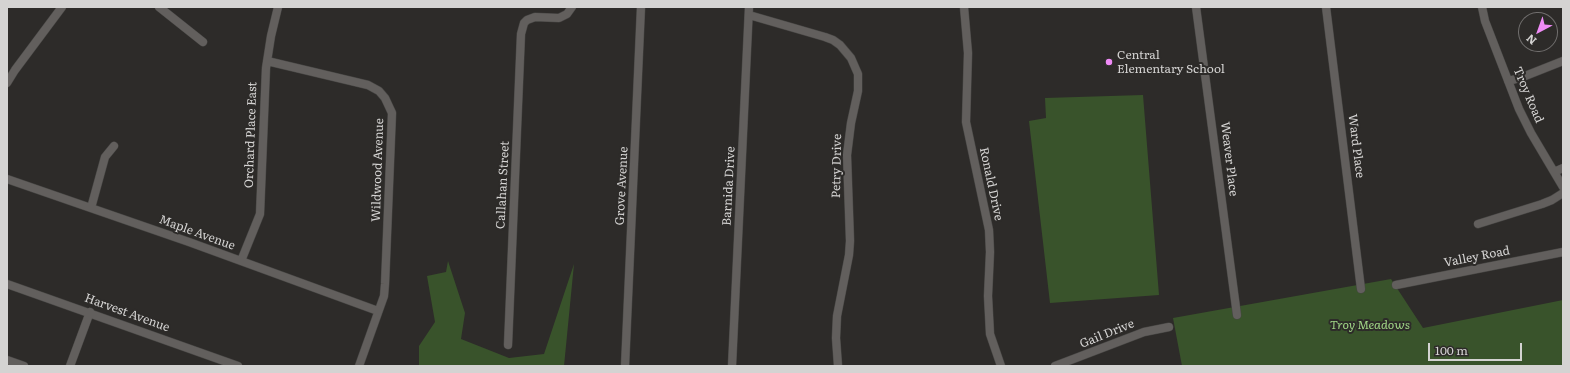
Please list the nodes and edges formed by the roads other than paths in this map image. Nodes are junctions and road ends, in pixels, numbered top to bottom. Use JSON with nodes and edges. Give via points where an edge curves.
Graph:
{"nodes":[{"id":1,"x":62,"y":7,"type":"edge"},
{"id":2,"x":159,"y":7,"type":"edge"},
{"id":3,"x":278,"y":7,"type":"edge"},
{"id":4,"x":572,"y":7,"type":"edge"},
{"id":5,"x":641,"y":7,"type":"edge"},
{"id":6,"x":964,"y":7,"type":"edge"},
{"id":7,"x":1196,"y":7,"type":"edge"},
{"id":8,"x":1326,"y":7,"type":"edge"},
{"id":9,"x":1482,"y":7,"type":"edge"},
{"id":10,"x":749,"y":11,"type":"edge"},
{"id":11,"x":203,"y":42,"type":"dead end"},
{"id":12,"x":267,"y":61,"type":"junction"},
{"id":13,"x":1563,"y":61,"type":"edge"},
{"id":14,"x":1508,"y":81,"type":"junction"},
{"id":15,"x":7,"y":83,"type":"edge"},
{"id":16,"x":114,"y":146,"type":"dead end"},
{"id":17,"x":1563,"y":168,"type":"edge"},
{"id":18,"x":1554,"y":172,"type":"junction"},
{"id":19,"x":7,"y":179,"type":"edge"},
{"id":20,"x":1563,"y":187,"type":"edge"},
{"id":21,"x":1563,"y":193,"type":"edge"},
{"id":22,"x":91,"y":208,"type":"junction"},
{"id":23,"x":1478,"y":224,"type":"dead end"},
{"id":24,"x":1563,"y":252,"type":"edge"},
{"id":25,"x":241,"y":262,"type":"junction"},
{"id":26,"x":7,"y":284,"type":"edge"},
{"id":27,"x":1396,"y":284,"type":"dead end"},
{"id":28,"x":1361,"y":289,"type":"dead end"},
{"id":29,"x":378,"y":311,"type":"junction"},
{"id":30,"x":90,"y":312,"type":"junction"},
{"id":31,"x":1237,"y":315,"type":"dead end"},
{"id":32,"x":1169,"y":327,"type":"dead end"},
{"id":33,"x":508,"y":345,"type":"dead end"},
{"id":34,"x":7,"y":360,"type":"edge"},
{"id":35,"x":216,"y":362,"type":"edge"},
{"id":36,"x":24,"y":366,"type":"edge"},
{"id":37,"x":70,"y":366,"type":"edge"},
{"id":38,"x":238,"y":366,"type":"edge"},
{"id":39,"x":359,"y":366,"type":"edge"},
{"id":40,"x":625,"y":366,"type":"edge"},
{"id":41,"x":732,"y":366,"type":"edge"},
{"id":42,"x":838,"y":366,"type":"edge"},
{"id":43,"x":1001,"y":366,"type":"edge"},
{"id":44,"x":1055,"y":366,"type":"edge"}],
"edges":[{"from":1,"to":15,"type":"street"},
{"from":2,"to":11,"type":"street"},
{"from":3,"to":12,"type":"street","name":"Orchard Place East"},
{"from":4,"to":33,"type":"street","name":"Callahan Street","via":[[563,17],[535,17],[527,20],[522,27]]},
{"from":5,"to":40,"type":"street","name":"Grove Avenue"},
{"from":6,"to":43,"type":"street","name":"Ronald Drive","via":[[968,53],[966,122],[989,230],[990,334]]},
{"from":7,"to":31,"type":"street","name":"Weaver Place"},
{"from":8,"to":28,"type":"street","name":"Ward Place"},
{"from":9,"to":14,"type":"street","name":"Troy Road"},
{"from":10,"to":41,"type":"street","name":"Barnida Drive"},
{"from":10,"to":42,"type":"street","name":"Petry Drive","via":[[833,40],[849,54],[858,74],[858,91],[847,155],[849,248],[837,316]]},
{"from":12,"to":25,"type":"street","name":"Orchard Place East","via":[[260,214]]},
{"from":12,"to":29,"type":"street","name":"Wildwood Avenue","via":[[368,85],[379,91],[390,105],[392,139],[386,284]]},
{"from":13,"to":14,"type":"street"},
{"from":14,"to":18,"type":"street","name":"Troy Road","via":[[1530,133]]},
{"from":16,"to":22,"type":"street","via":[[105,157]]},
{"from":17,"to":18,"type":"street"},
{"from":18,"to":20,"type":"street","name":"Troy Road"},
{"from":19,"to":22,"type":"street","name":"Maple Avenue"},
{"from":21,"to":23,"type":"street","via":[[1547,202]]},
{"from":22,"to":25,"type":"street","name":"Maple Avenue"},
{"from":24,"to":27,"type":"street","name":"Valley Road"},
{"from":25,"to":29,"type":"street","name":"Maple Avenue"},
{"from":26,"to":30,"type":"street","name":"Harvest Avenue"},
{"from":29,"to":39,"type":"street","name":"Wildwood Avenue"},
{"from":30,"to":35,"type":"street","name":"Harvest Avenue"},
{"from":30,"to":37,"type":"street"},
{"from":32,"to":44,"type":"street","name":"Gail Drive","via":[[1144,332]]},
{"from":34,"to":36,"type":"street"},
{"from":35,"to":38,"type":"street","name":"Harvest Avenue"}]}
